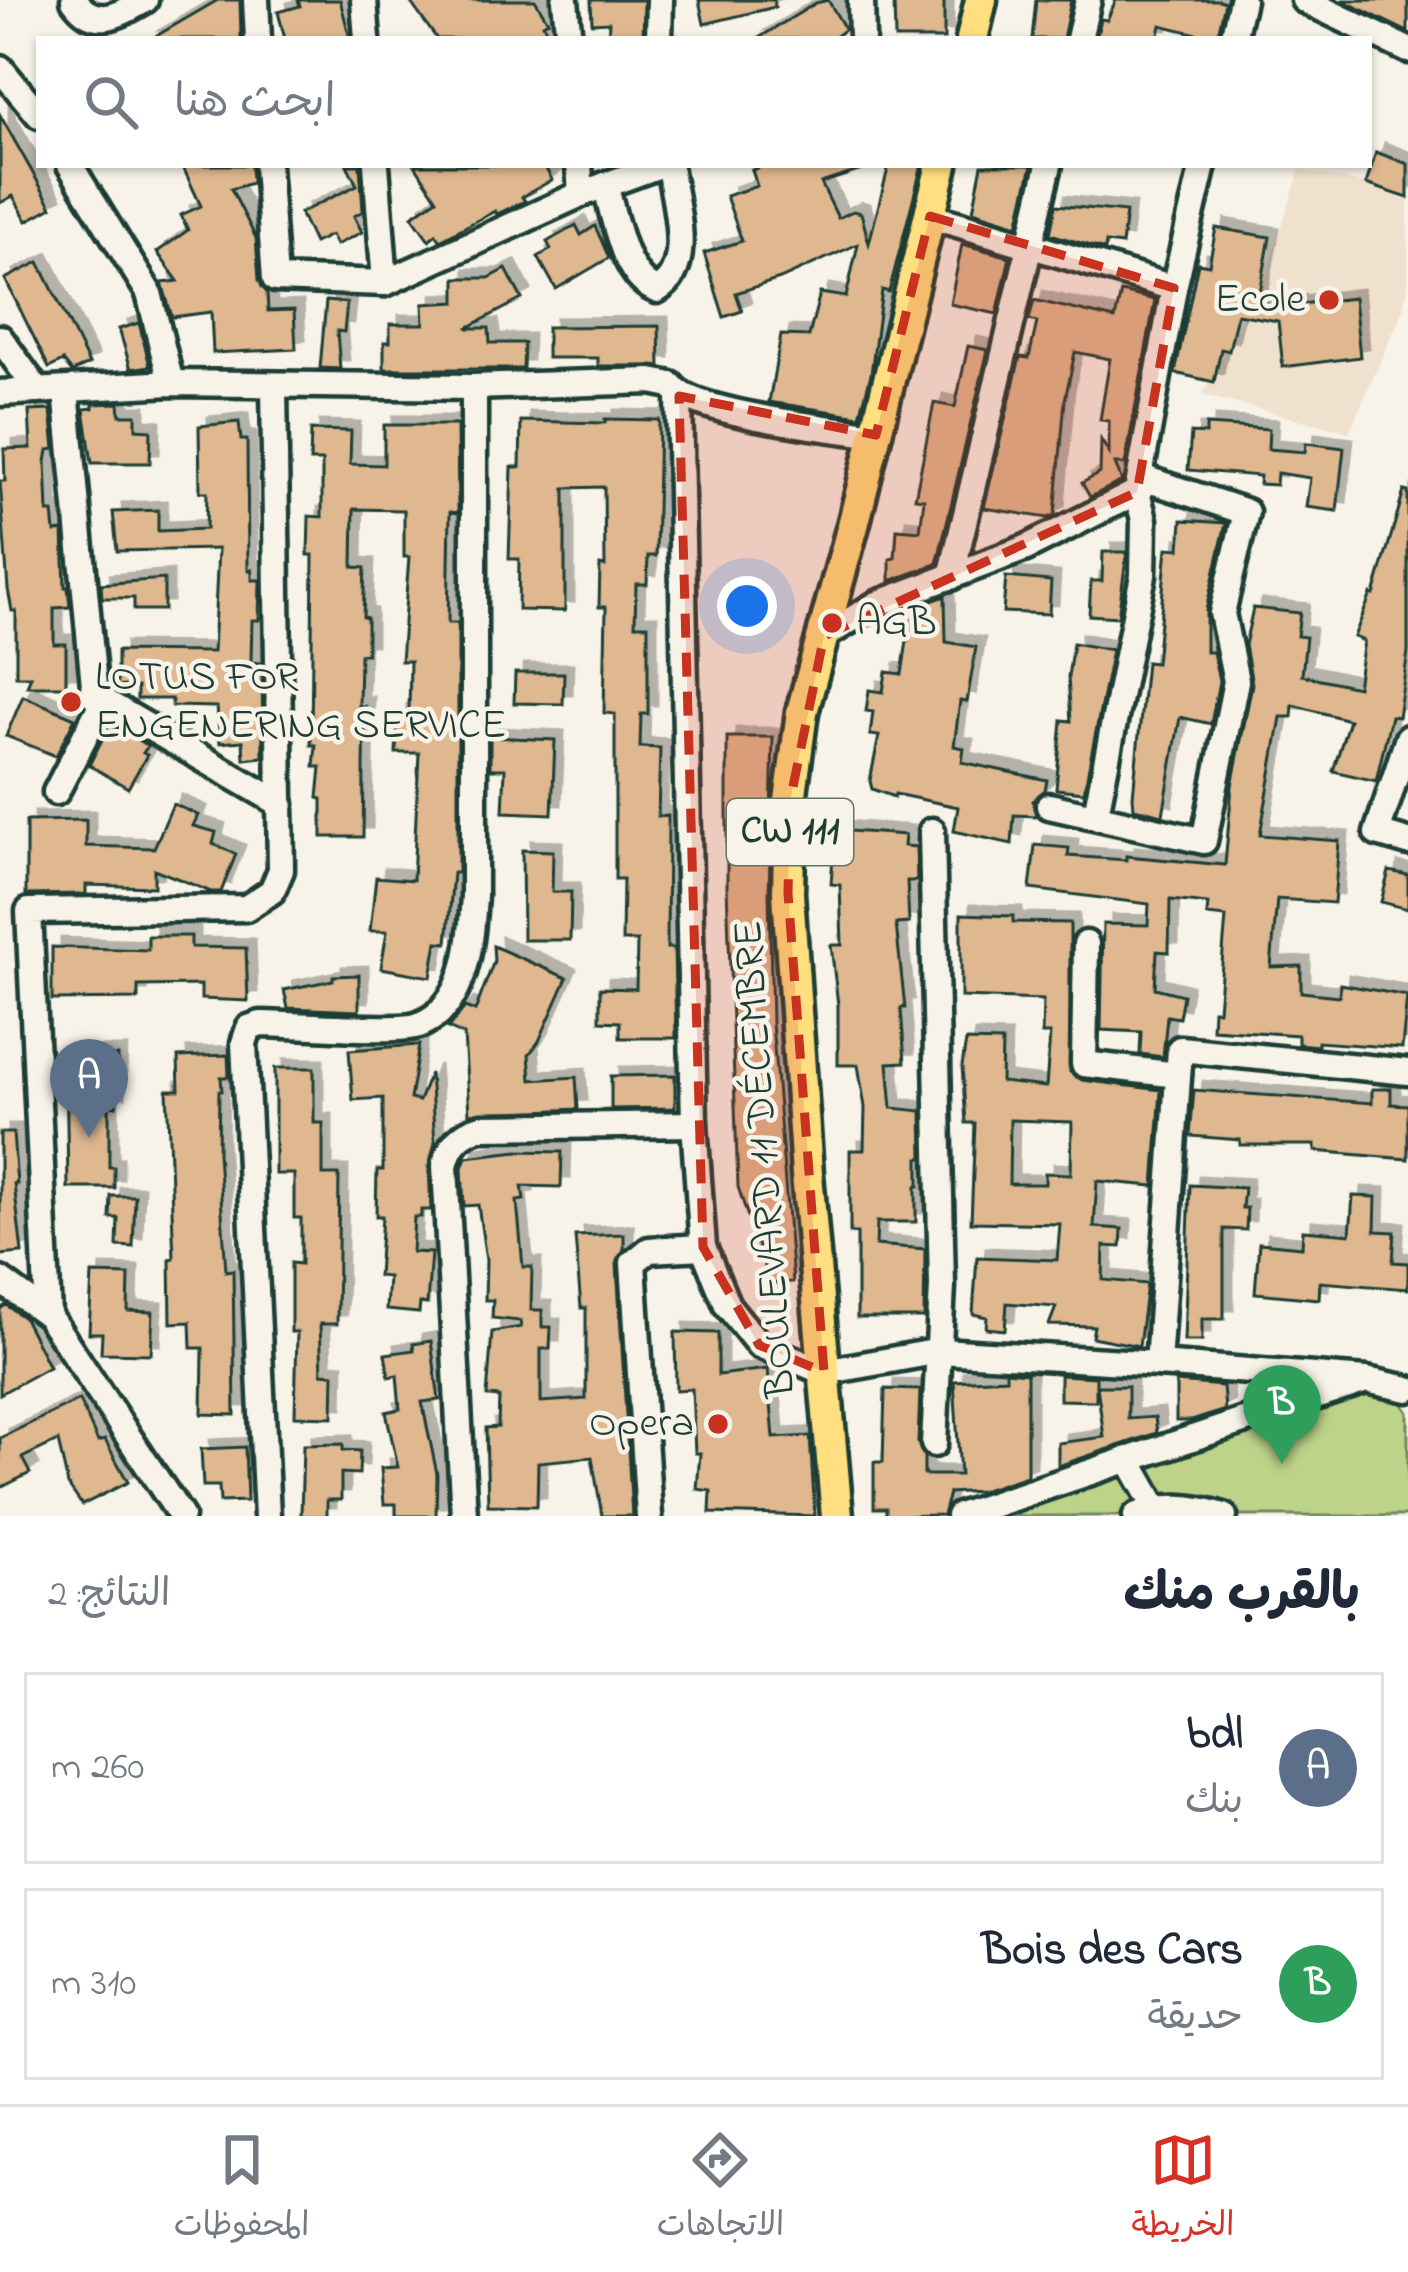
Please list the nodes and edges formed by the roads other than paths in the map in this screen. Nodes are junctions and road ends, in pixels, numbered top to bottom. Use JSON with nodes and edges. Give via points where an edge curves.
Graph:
{"nodes":[{"id":1,"x":74,"y":0,"type":"edge"},
{"id":2,"x":145,"y":0,"type":"edge"},
{"id":3,"x":256,"y":0,"type":"edge"},
{"id":4,"x":364,"y":0,"type":"edge"},
{"id":5,"x":566,"y":0,"type":"edge"},
{"id":6,"x":660,"y":0,"type":"edge"},
{"id":7,"x":860,"y":0,"type":"edge"},
{"id":8,"x":982,"y":0,"type":"edge"},
{"id":9,"x":1088,"y":0,"type":"edge"},
{"id":10,"x":1242,"y":0,"type":"edge"},
{"id":11,"x":1304,"y":0,"type":"edge"},
{"id":12,"x":258,"y":36,"type":"edge"},
{"id":13,"x":367,"y":36,"type":"edge"},
{"id":14,"x":568,"y":36,"type":"edge"},
{"id":15,"x":659,"y":36,"type":"edge"},
{"id":16,"x":862,"y":36,"type":"edge"},
{"id":17,"x":973,"y":36,"type":"edge"},
{"id":18,"x":1080,"y":36,"type":"edge"},
{"id":19,"x":1234,"y":36,"type":"edge"},
{"id":20,"x":1408,"y":50,"type":"edge"},
{"id":21,"x":0,"y":68,"type":"edge"},
{"id":22,"x":36,"y":111,"type":"edge"},
{"id":23,"x":72,"y":168,"type":"edge"},
{"id":24,"x":267,"y":168,"type":"edge"},
{"id":25,"x":376,"y":168,"type":"edge"},
{"id":26,"x":581,"y":168,"type":"edge"},
{"id":27,"x":653,"y":168,"type":"edge"},
{"id":28,"x":661,"y":168,"type":"edge"},
{"id":29,"x":941,"y":168,"type":"edge"},
{"id":30,"x":1048,"y":168,"type":"edge"},
{"id":31,"x":1202,"y":168,"type":"edge"},
{"id":32,"x":593,"y":190,"type":"junction"},
{"id":33,"x":930,"y":216,"type":"junction"},
{"id":34,"x":1030,"y":247,"type":"junction"},
{"id":35,"x":385,"y":283,"type":"junction"},
{"id":36,"x":1174,"y":288,"type":"junction"},
{"id":37,"x":0,"y":338,"type":"edge"},
{"id":38,"x":171,"y":383,"type":"junction"},
{"id":39,"x":274,"y":385,"type":"junction"},
{"id":40,"x":474,"y":388,"type":"junction"},
{"id":41,"x":38,"y":391,"type":"junction"},
{"id":42,"x":66,"y":391,"type":"junction"},
{"id":43,"x":0,"y":393,"type":"edge"},
{"id":44,"x":679,"y":396,"type":"junction"},
{"id":45,"x":877,"y":435,"type":"junction"},
{"id":46,"x":1137,"y":492,"type":"junction"},
{"id":47,"x":951,"y":577,"type":"junction"},
{"id":48,"x":824,"y":636,"type":"junction"},
{"id":49,"x":103,"y":701,"type":"junction"},
{"id":50,"x":1408,"y":738,"type":"edge"},
{"id":51,"x":56,"y":792,"type":"dead end"},
{"id":52,"x":281,"y":804,"type":"junction"},
{"id":53,"x":1049,"y":806,"type":"dead end"},
{"id":54,"x":1096,"y":814,"type":"junction"},
{"id":55,"x":932,"y":831,"type":"dead end"},
{"id":56,"x":1408,"y":842,"type":"edge"},
{"id":57,"x":1086,"y":944,"type":"dead end"},
{"id":58,"x":1408,"y":1072,"type":"edge"},
{"id":59,"x":1178,"y":1075,"type":"junction"},
{"id":60,"x":694,"y":1124,"type":"junction"},
{"id":61,"x":703,"y":1247,"type":"junction"},
{"id":62,"x":0,"y":1280,"type":"edge"},
{"id":63,"x":48,"y":1315,"type":"junction"},
{"id":64,"x":940,"y":1351,"type":"junction"},
{"id":65,"x":1158,"y":1364,"type":"junction"},
{"id":66,"x":824,"y":1372,"type":"junction"},
{"id":67,"x":1366,"y":1380,"type":"junction"},
{"id":68,"x":1408,"y":1389,"type":"edge"},
{"id":69,"x":934,"y":1444,"type":"dead end"},
{"id":70,"x":1128,"y":1459,"type":"junction"},
{"id":71,"x":1145,"y":1511,"type":"edge"},
{"id":72,"x":182,"y":1516,"type":"edge"},
{"id":73,"x":267,"y":1516,"type":"edge"},
{"id":74,"x":464,"y":1516,"type":"edge"},
{"id":75,"x":649,"y":1516,"type":"edge"},
{"id":76,"x":837,"y":1516,"type":"edge"},
{"id":77,"x":958,"y":1516,"type":"edge"},
{"id":78,"x":1225,"y":1516,"type":"edge"}],
"edges":[{"from":1,"to":2,"type":"street","via":[[88,16],[115,18]]},
{"from":3,"to":12,"type":"street"},
{"from":4,"to":13,"type":"street"},
{"from":5,"to":14,"type":"street"},
{"from":6,"to":15,"type":"street"},
{"from":7,"to":16,"type":"street"},
{"from":8,"to":17,"type":"main road"},
{"from":9,"to":18,"type":"street"},
{"from":10,"to":19,"type":"street"},
{"from":11,"to":20,"type":"street"},
{"from":21,"to":22,"type":"street"},
{"from":23,"to":38,"type":"street","via":[[149,293]]},
{"from":24,"to":35,"type":"street","via":[[275,279]]},
{"from":25,"to":35,"type":"street"},
{"from":26,"to":32,"type":"street"},
{"from":27,"to":32,"type":"street"},
{"from":28,"to":32,"type":"street","via":[[678,268],[657,290],[632,269]]},
{"from":29,"to":33,"type":"main road","name":"BOULEVARD 11 DÉCEMBRE","number":"CW 111"},
{"from":30,"to":34,"type":"street"},
{"from":31,"to":36,"type":"street"},
{"from":32,"to":35,"type":"street"},
{"from":33,"to":34,"type":"street"},
{"from":33,"to":45,"type":"main road","name":"BOULEVARD 11 DÉCEMBRE","number":"CW 111"},
{"from":34,"to":36,"type":"street"},
{"from":34,"to":47,"type":"street"},
{"from":36,"to":46,"type":"street"},
{"from":37,"to":41,"type":"street"},
{"from":38,"to":39,"type":"street"},
{"from":38,"to":42,"type":"street"},
{"from":39,"to":40,"type":"street"},
{"from":39,"to":52,"type":"street"},
{"from":40,"to":44,"type":"street","via":[[651,382],[671,385]]},
{"from":40,"to":73,"type":"street","via":[[474,896],[464,974],[442,1010],[416,1027],[262,1024],[249,1028],[244,1043]]},
{"from":41,"to":42,"type":"street"},
{"from":41,"to":43,"type":"street"},
{"from":42,"to":49,"type":"street","via":[[95,696]]},
{"from":44,"to":45,"type":"street"},
{"from":44,"to":60,"type":"street"},
{"from":45,"to":48,"type":"main road","name":"BOULEVARD 11 DÉCEMBRE","number":"CW 111"},
{"from":46,"to":47,"type":"street"},
{"from":46,"to":54,"type":"street","via":[[1143,575]]},
{"from":46,"to":54,"type":"street","via":[[1149,480],[1246,512],[1222,613],[1236,681],[1204,841]]},
{"from":47,"to":48,"type":"street","via":[[878,604]]},
{"from":48,"to":66,"type":"main road","name":"BOULEVARD 11 DÉCEMBRE","number":"CW 111","via":[[802,712],[788,893]]},
{"from":49,"to":51,"type":"street"},
{"from":49,"to":52,"type":"street"},
{"from":50,"to":56,"type":"street","via":[[1377,832]]},
{"from":52,"to":63,"type":"street","via":[[281,870],[272,891],[246,908],[29,911]]},
{"from":53,"to":54,"type":"street"},
{"from":55,"to":64,"type":"street"},
{"from":57,"to":59,"type":"street","via":[[1084,1064]]},
{"from":58,"to":59,"type":"street","via":[[1180,1049]]},
{"from":59,"to":65,"type":"street"},
{"from":60,"to":61,"type":"street"},
{"from":60,"to":74,"type":"street","via":[[481,1127],[450,1148]]},
{"from":61,"to":66,"type":"street","via":[[727,1304],[759,1345]]},
{"from":61,"to":75,"type":"street","via":[[649,1250],[633,1263]]},
{"from":62,"to":63,"type":"street"},
{"from":63,"to":72,"type":"street"},
{"from":64,"to":65,"type":"street"},
{"from":64,"to":66,"type":"street"},
{"from":64,"to":69,"type":"street"},
{"from":65,"to":67,"type":"street"},
{"from":66,"to":76,"type":"main road","name":"BOULEVARD 11 DÉCEMBRE","number":"CW 111"},
{"from":67,"to":68,"type":"street"},
{"from":67,"to":70,"type":"street"},
{"from":70,"to":71,"type":"street"},
{"from":70,"to":77,"type":"street"},
{"from":71,"to":78,"type":"street","via":[[1182,1507]]}]}
